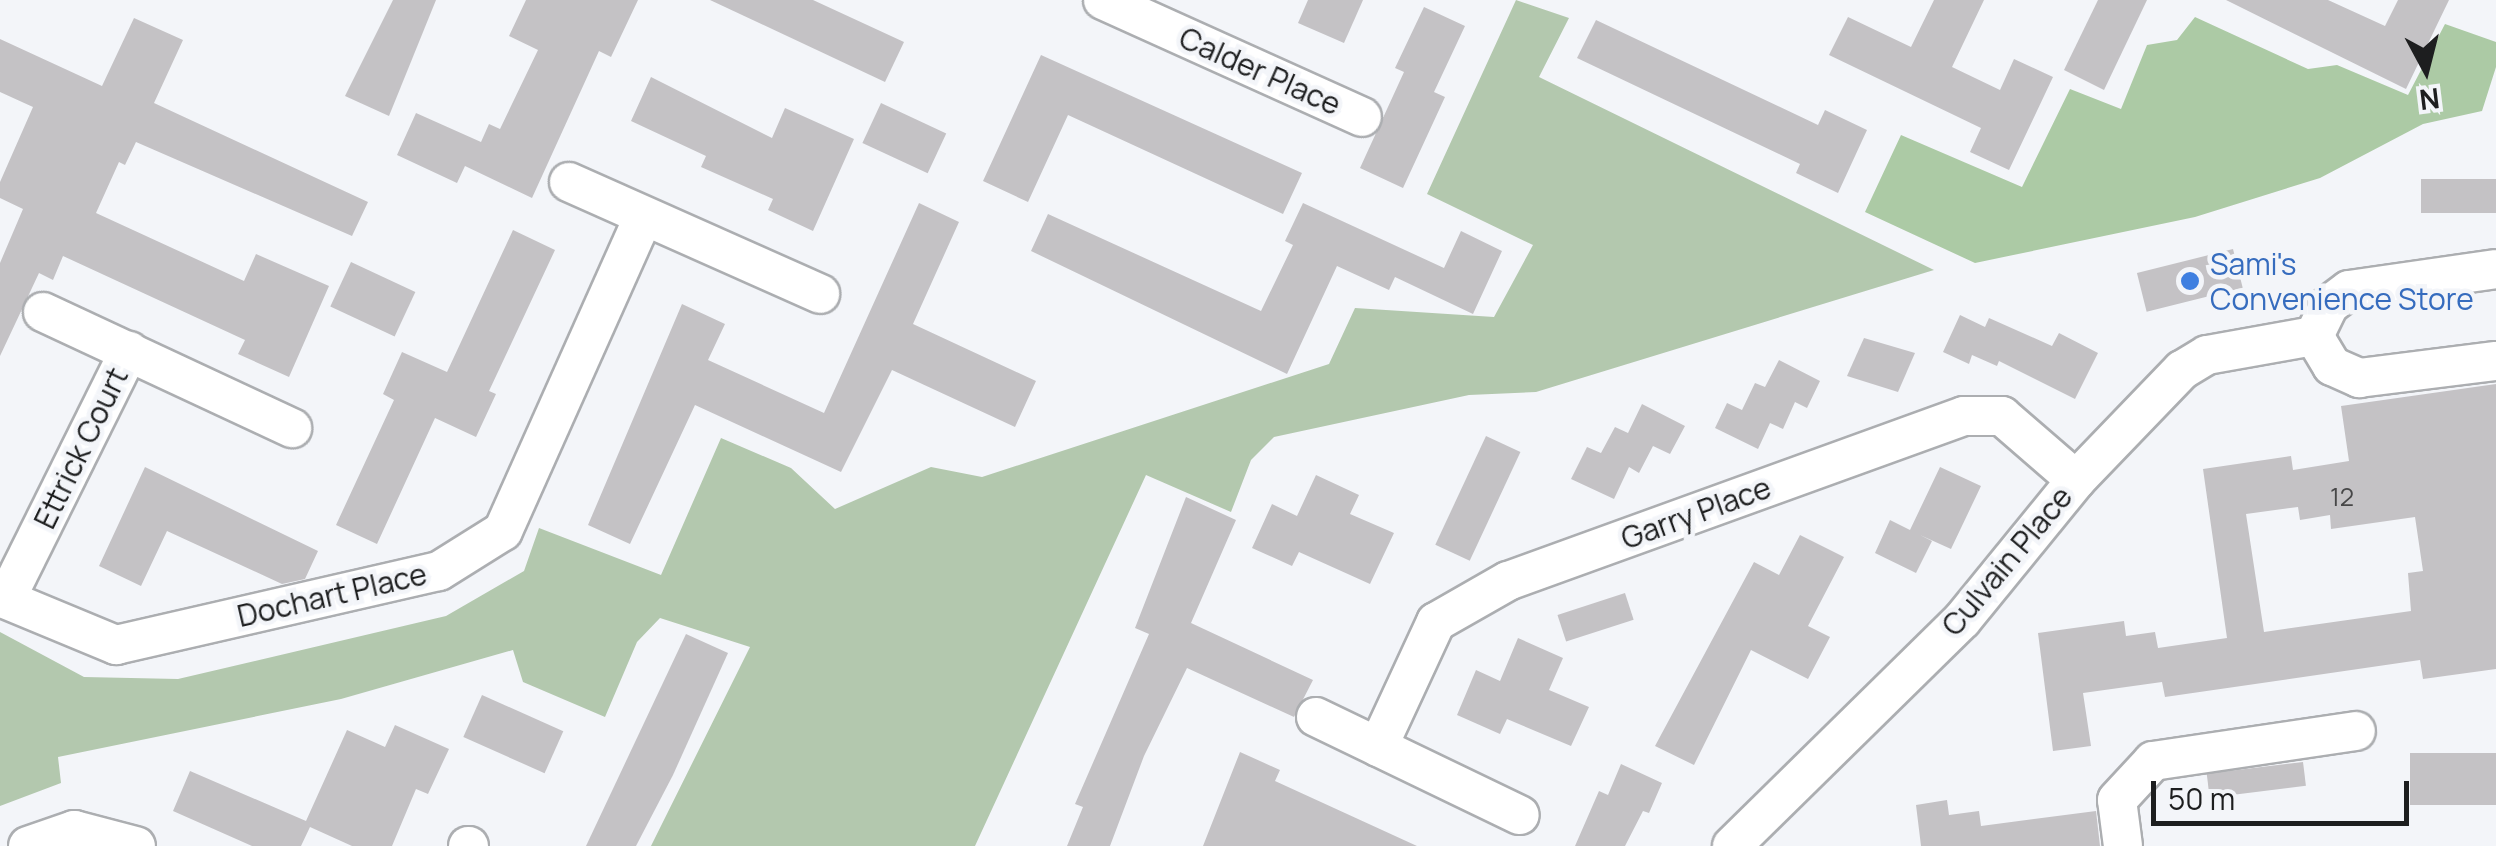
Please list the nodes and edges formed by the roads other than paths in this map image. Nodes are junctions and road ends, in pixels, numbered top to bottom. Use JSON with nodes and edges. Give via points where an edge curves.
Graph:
{"nodes":[{"id":1,"x":1103,"y":0,"type":"edge"},
{"id":2,"x":1164,"y":12,"type":"edge"},
{"id":3,"x":1362,"y":117,"type":"dead end"},
{"id":4,"x":569,"y":182,"type":"dead end"},
{"id":5,"x":643,"y":218,"type":"junction"},
{"id":6,"x":2496,"y":269,"type":"edge"},
{"id":7,"x":820,"y":294,"type":"dead end"},
{"id":8,"x":43,"y":312,"type":"dead end"},
{"id":9,"x":2314,"y":336,"type":"junction"},
{"id":10,"x":129,"y":351,"type":"junction"},
{"id":11,"x":2496,"y":361,"type":"edge"},
{"id":12,"x":292,"y":428,"type":"dead end"},
{"id":13,"x":2076,"y":480,"type":"junction"},
{"id":14,"x":3,"y":598,"type":"edge"},
{"id":15,"x":1316,"y":717,"type":"dead end"},
{"id":16,"x":2356,"y":731,"type":"dead end"},
{"id":17,"x":1378,"y":747,"type":"junction"},
{"id":18,"x":1520,"y":814,"type":"dead end"},
{"id":19,"x":28,"y":846,"type":"edge"},
{"id":20,"x":136,"y":846,"type":"edge"},
{"id":21,"x":1732,"y":846,"type":"edge"},
{"id":22,"x":2123,"y":846,"type":"edge"}],
"edges":[{"from":1,"to":2,"type":"street","name":"Calder Place"},
{"from":2,"to":3,"type":"street","name":"Calder Place"},
{"from":4,"to":5,"type":"street"},
{"from":5,"to":7,"type":"street"},
{"from":5,"to":14,"type":"street","name":"Dochart Place","via":[[503,531],[438,570],[116,645]]},
{"from":6,"to":9,"type":"street","via":[[2349,290],[2329,306]]},
{"from":8,"to":10,"type":"street","name":"Ettrick Court"},
{"from":9,"to":11,"type":"street","via":[[2332,366],[2359,378]]},
{"from":9,"to":13,"type":"street","name":"Culvain Place","via":[[2206,355],[2182,370]]},
{"from":10,"to":12,"type":"street","name":"Ettrick Court"},
{"from":10,"to":14,"type":"street","name":"Ettrick Court"},
{"from":13,"to":17,"type":"street","name":"Garry Place","via":[[2002,416],[1964,416],[1508,582],[1436,622]]},
{"from":13,"to":21,"type":"street","name":"Culvain Place","via":[[1962,620]]},
{"from":15,"to":17,"type":"street"},
{"from":16,"to":22,"type":"street","via":[[2153,761],[2117,800]]},
{"from":17,"to":18,"type":"street"},
{"from":19,"to":20,"type":"street","via":[[74,830]]}]}
